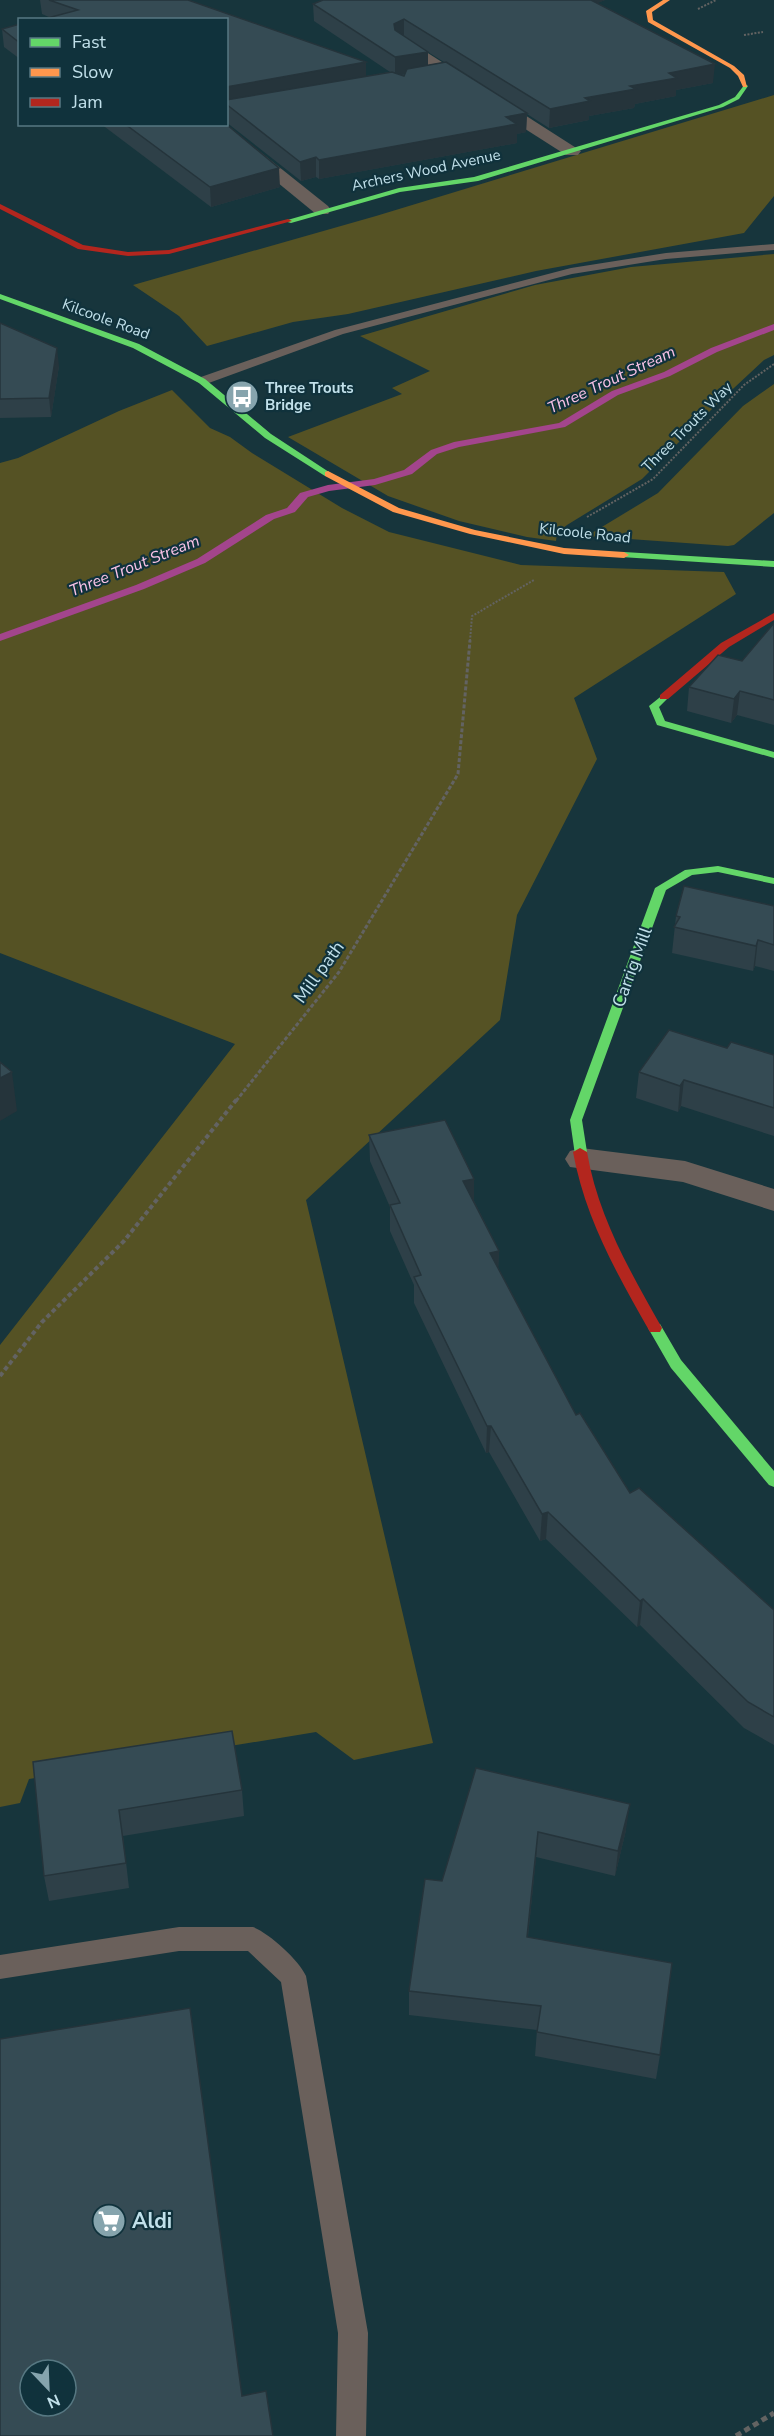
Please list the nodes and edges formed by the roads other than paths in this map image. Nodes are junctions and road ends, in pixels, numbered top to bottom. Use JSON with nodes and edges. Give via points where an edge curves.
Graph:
{"nodes":[{"id":1,"x":667,"y":0,"type":"edge"},
{"id":2,"x":403,"y":44,"type":"edge"},
{"id":3,"x":449,"y":73,"type":"junction"},
{"id":4,"x":426,"y":77,"type":"edge"},
{"id":5,"x":217,"y":126,"type":"edge"},
{"id":6,"x":572,"y":152,"type":"junction"},
{"id":7,"x":0,"y":206,"type":"edge"},
{"id":8,"x":322,"y":210,"type":"junction"},
{"id":9,"x":774,"y":247,"type":"edge"},
{"id":10,"x":0,"y":296,"type":"edge"},
{"id":11,"x":202,"y":381,"type":"junction"},
{"id":12,"x":774,"y":564,"type":"edge"},
{"id":13,"x":774,"y":616,"type":"edge"},
{"id":14,"x":774,"y":755,"type":"edge"},
{"id":15,"x":774,"y":881,"type":"edge"},
{"id":16,"x":581,"y":1160,"type":"junction"},
{"id":17,"x":774,"y":1200,"type":"edge"},
{"id":18,"x":774,"y":1481,"type":"edge"},
{"id":19,"x":0,"y":1967,"type":"edge"},
{"id":20,"x":351,"y":2436,"type":"edge"}],
"edges":[{"from":1,"to":6,"type":"street","name":"Archers Wood Avenue","via":[[649,11],[650,21],[724,63],[741,75],[746,87],[737,98],[721,106]]},
{"from":2,"to":3,"type":"street"},
{"from":3,"to":4,"type":"street"},
{"from":3,"to":6,"type":"street"},
{"from":5,"to":8,"type":"street"},
{"from":6,"to":8,"type":"street","name":"Archers Wood Avenue","via":[[475,179],[399,190]]},
{"from":7,"to":8,"type":"street","name":"Archers Wood Avenue","via":[[81,247],[128,254],[203,245]]},
{"from":9,"to":11,"type":"lane","via":[[666,256],[571,271],[339,332]]},
{"from":10,"to":11,"type":"street","name":"Kilcoole Road","via":[[136,346]]},
{"from":11,"to":12,"type":"street","name":"Kilcoole Road","via":[[268,436],[312,466],[396,510],[473,532],[564,551]]},
{"from":13,"to":14,"type":"street","via":[[740,633],[687,674],[654,706],[661,723]]},
{"from":15,"to":16,"type":"street","name":"Carrig Mill","via":[[718,869],[689,872],[661,888],[576,1120]]},
{"from":16,"to":17,"type":"street","via":[[685,1172]]},
{"from":16,"to":18,"type":"street","name":"Carrig Mill","via":[[611,1251],[676,1364]]},
{"from":19,"to":20,"type":"lane","via":[[179,1939],[253,1938],[292,1976],[353,2333]]}]}
